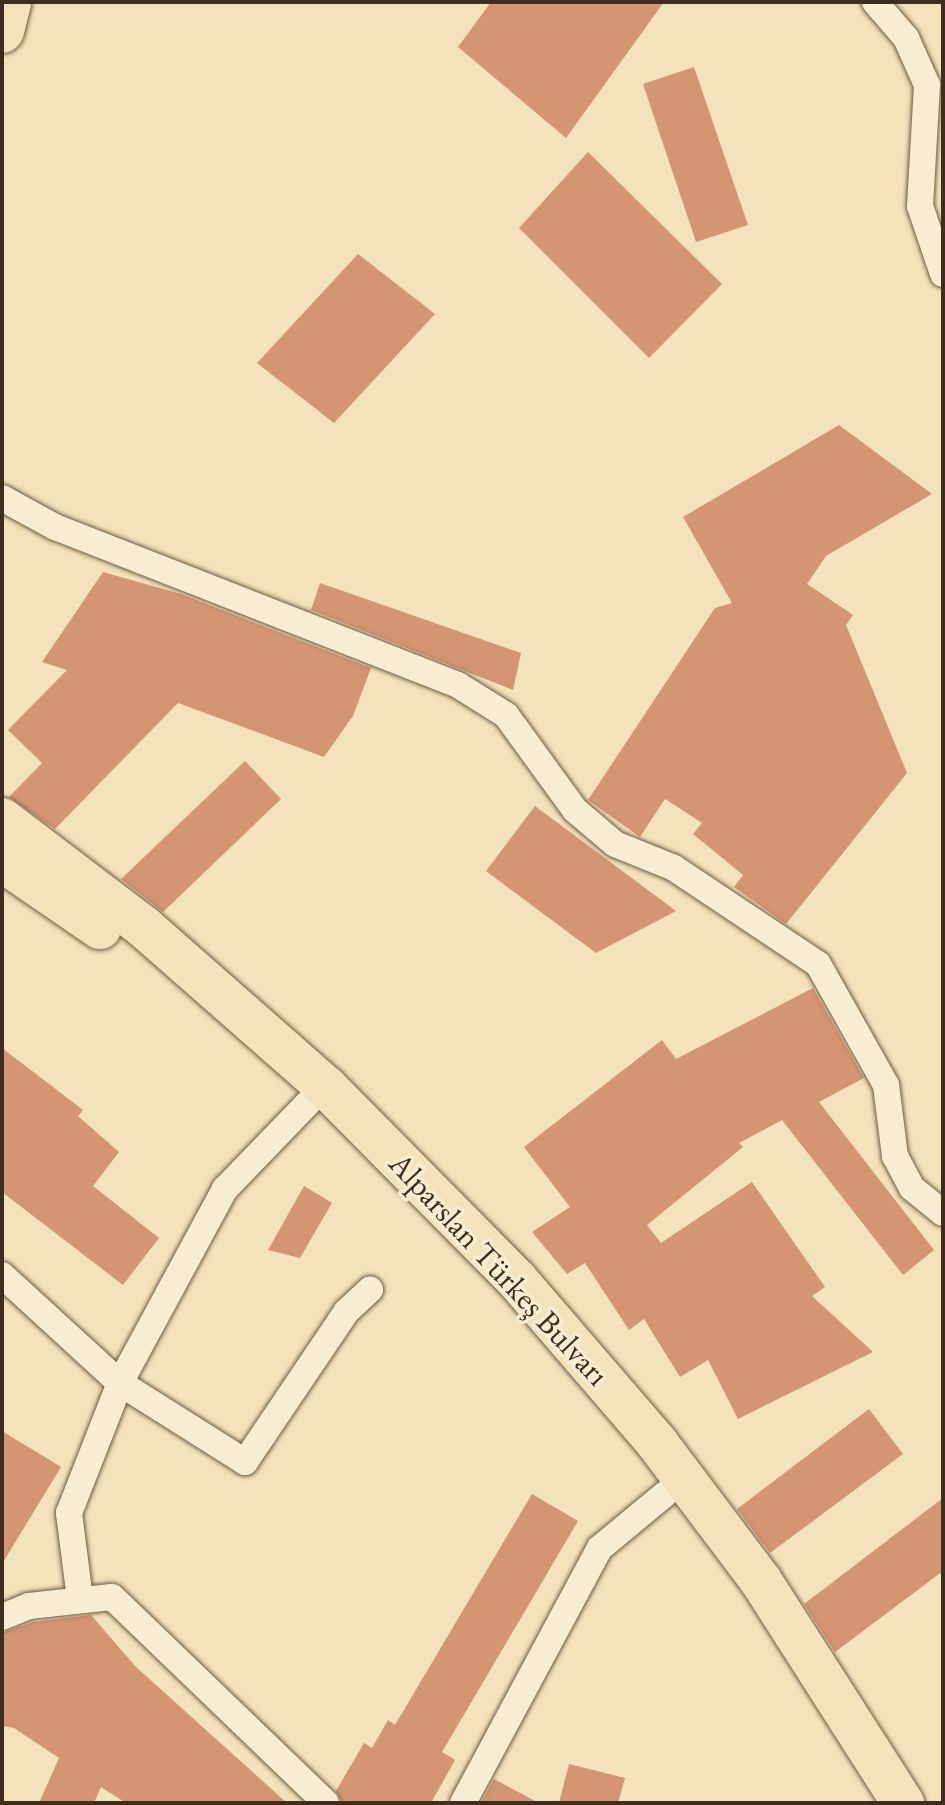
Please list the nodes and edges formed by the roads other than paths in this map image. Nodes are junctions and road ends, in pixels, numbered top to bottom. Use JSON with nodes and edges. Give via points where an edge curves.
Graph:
{"nodes":[{"id":1,"x":9,"y":2,"type":"edge"},
{"id":2,"x":875,"y":2,"type":"edge"},
{"id":3,"x":2,"y":31,"type":"edge"},
{"id":4,"x":943,"y":274,"type":"edge"},
{"id":5,"x":2,"y":498,"type":"edge"},
{"id":6,"x":2,"y":819,"type":"edge"},
{"id":7,"x":2,"y":861,"type":"edge"},
{"id":8,"x":308,"y":1103,"type":"junction"},
{"id":9,"x":943,"y":1213,"type":"edge"},
{"id":10,"x":2,"y":1275,"type":"edge"},
{"id":11,"x":370,"y":1290,"type":"dead end"},
{"id":12,"x":120,"y":1383,"type":"junction"},
{"id":13,"x":665,"y":1494,"type":"junction"},
{"id":14,"x":80,"y":1599,"type":"junction"},
{"id":15,"x":2,"y":1617,"type":"edge"},
{"id":16,"x":326,"y":1803,"type":"edge"},
{"id":17,"x":463,"y":1803,"type":"edge"},
{"id":18,"x":876,"y":1803,"type":"edge"},
{"id":19,"x":903,"y":1803,"type":"edge"}],
"edges":[{"from":1,"to":3,"type":"highway"},
{"from":2,"to":4,"type":"street","via":[[906,38],[927,85],[920,206]]},
{"from":5,"to":9,"type":"street","via":[[55,527],[458,685],[506,715],[575,810],[615,844],[674,868],[818,964],[886,1085],[895,1156],[912,1188]]},
{"from":6,"to":19,"type":"main road","name":"Alparslan Türkeş Bulvarı","via":[[145,928],[326,1087],[517,1280],[657,1443],[761,1581]]},
{"from":7,"to":8,"type":"main road","name":"Alparslan Türkeş Bulvarı","via":[[151,967]]},
{"from":8,"to":12,"type":"street","via":[[225,1189]]},
{"from":8,"to":13,"type":"main road","name":"Alparslan Türkeş Bulvarı","via":[[491,1292]]},
{"from":10,"to":12,"type":"street"},
{"from":11,"to":12,"type":"street","via":[[346,1312],[245,1462]]},
{"from":12,"to":14,"type":"street","via":[[69,1513]]},
{"from":13,"to":17,"type":"street","via":[[600,1548]]},
{"from":13,"to":18,"type":"main road","name":"Alparslan Türkeş Bulvarı","via":[[743,1596]]},
{"from":14,"to":15,"type":"street"},
{"from":14,"to":16,"type":"street","via":[[112,1597]]}]}
